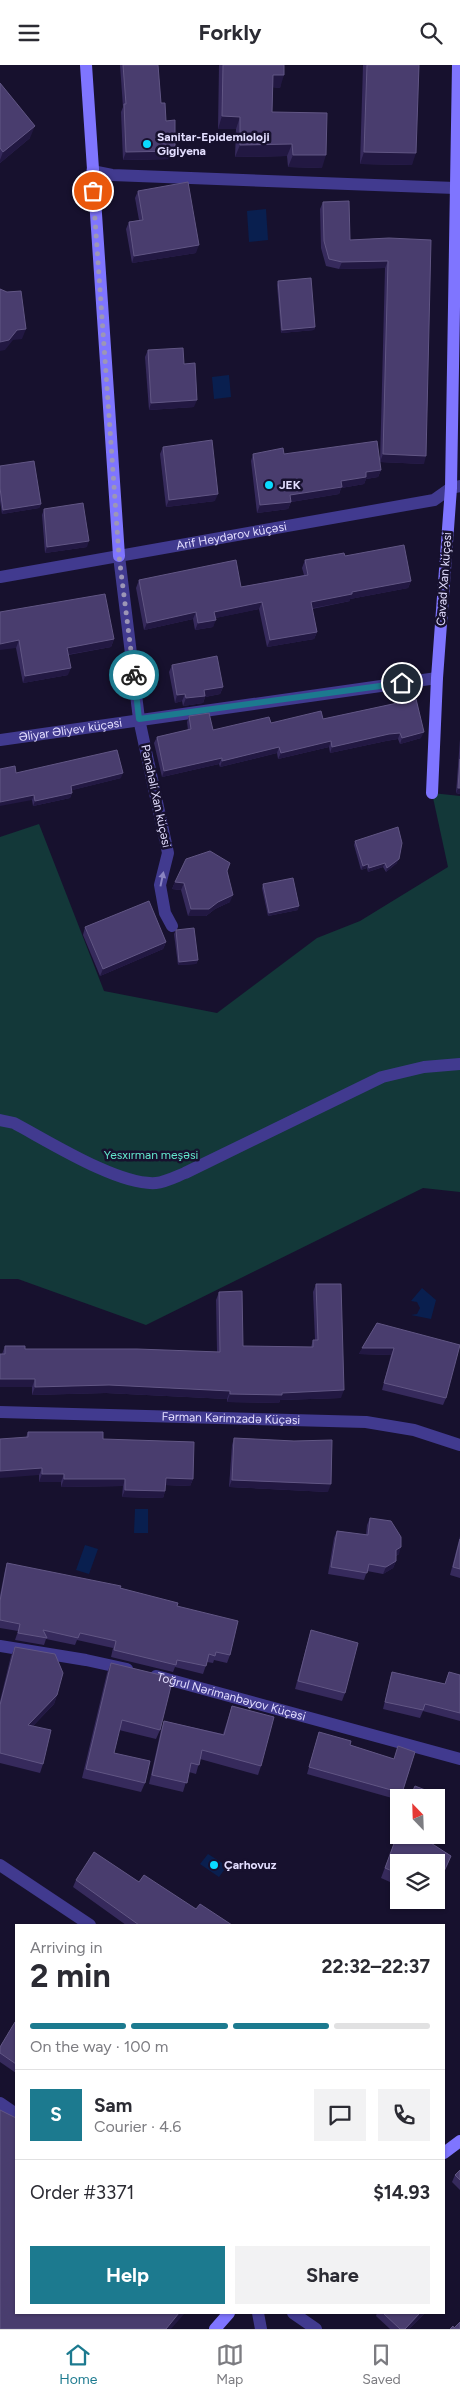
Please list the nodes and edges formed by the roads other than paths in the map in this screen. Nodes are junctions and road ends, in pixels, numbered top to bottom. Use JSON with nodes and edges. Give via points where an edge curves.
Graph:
{"nodes":[{"id":1,"x":86,"y":65,"type":"edge"},
{"id":2,"x":458,"y":65,"type":"edge"},
{"id":3,"x":92,"y":171,"type":"junction"},
{"id":4,"x":455,"y":188,"type":"junction"},
{"id":5,"x":455,"y":487,"type":"edge"},
{"id":6,"x":119,"y":556,"type":"junction"},
{"id":7,"x":0,"y":577,"type":"edge"},
{"id":8,"x":437,"y":678,"type":"junction"},
{"id":9,"x":139,"y":719,"type":"junction"},
{"id":10,"x":0,"y":740,"type":"edge"},
{"id":11,"x":432,"y":793,"type":"dead end"},
{"id":12,"x":172,"y":926,"type":"dead end"},
{"id":13,"x":460,"y":1064,"type":"edge"},
{"id":14,"x":0,"y":1121,"type":"edge"},
{"id":15,"x":0,"y":1412,"type":"edge"},
{"id":16,"x":460,"y":1445,"type":"edge"},
{"id":17,"x":0,"y":1646,"type":"edge"},
{"id":18,"x":460,"y":1759,"type":"edge"},
{"id":19,"x":0,"y":1865,"type":"edge"},
{"id":20,"x":88,"y":1924,"type":"edge"},
{"id":21,"x":0,"y":2103,"type":"edge"},
{"id":22,"x":15,"y":2113,"type":"edge"},
{"id":23,"x":460,"y":2141,"type":"edge"},
{"id":24,"x":445,"y":2152,"type":"edge"},
{"id":25,"x":228,"y":2314,"type":"edge"},
{"id":26,"x":258,"y":2314,"type":"edge"},
{"id":27,"x":294,"y":2314,"type":"edge"},
{"id":28,"x":215,"y":2329,"type":"edge"},
{"id":29,"x":261,"y":2329,"type":"edge"},
{"id":30,"x":316,"y":2329,"type":"edge"}],
"edges":[{"from":1,"to":3,"type":"street","name":"Pənahəli Xan küçəsi"},
{"from":2,"to":4,"type":"street","name":"Cavad Xan küçəsi"},
{"from":3,"to":4,"type":"street","via":[[112,175],[264,183]]},
{"from":3,"to":6,"type":"street","name":"Pənahəli Xan küçəsi"},
{"from":4,"to":5,"type":"street","name":"Cavad Xan küçəsi"},
{"from":5,"to":6,"type":"street","name":"Arif Heydərov küçəsi","via":[[434,500]]},
{"from":5,"to":8,"type":"street","name":"Cavad Xan küçəsi"},
{"from":6,"to":7,"type":"street","name":"Arif Heydərov küçəsi"},
{"from":6,"to":9,"type":"street","name":"Pənahəli Xan küçəsi"},
{"from":8,"to":9,"type":"street","name":"Əliyar Əliyev küçəsi"},
{"from":8,"to":11,"type":"street","name":"Cavad Xan küçəsi"},
{"from":9,"to":10,"type":"street","name":"Əliyar Əliyev küçəsi"},
{"from":12,"to":9,"type":"street","name":"Pənahəli Xan küçəsi","one_way":true,"via":[[165,913],[160,885],[168,853]]},
{"from":13,"to":14,"type":"street","via":[[424,1067],[382,1077],[186,1173],[157,1183],[128,1179],[14,1123]]},
{"from":15,"to":16,"type":"street","name":"Fərman Kərimzadə Küçəsi","via":[[366,1423],[414,1430]]},
{"from":17,"to":18,"type":"street","name":"Toğrul Nərimanbəyov Küçəsi","via":[[86,1659],[143,1672]]},
{"from":19,"to":20,"type":"street"},
{"from":21,"to":22,"type":"street"},
{"from":23,"to":24,"type":"street"},
{"from":25,"to":28,"type":"street"},
{"from":26,"to":29,"type":"street"},
{"from":27,"to":30,"type":"street"}]}
